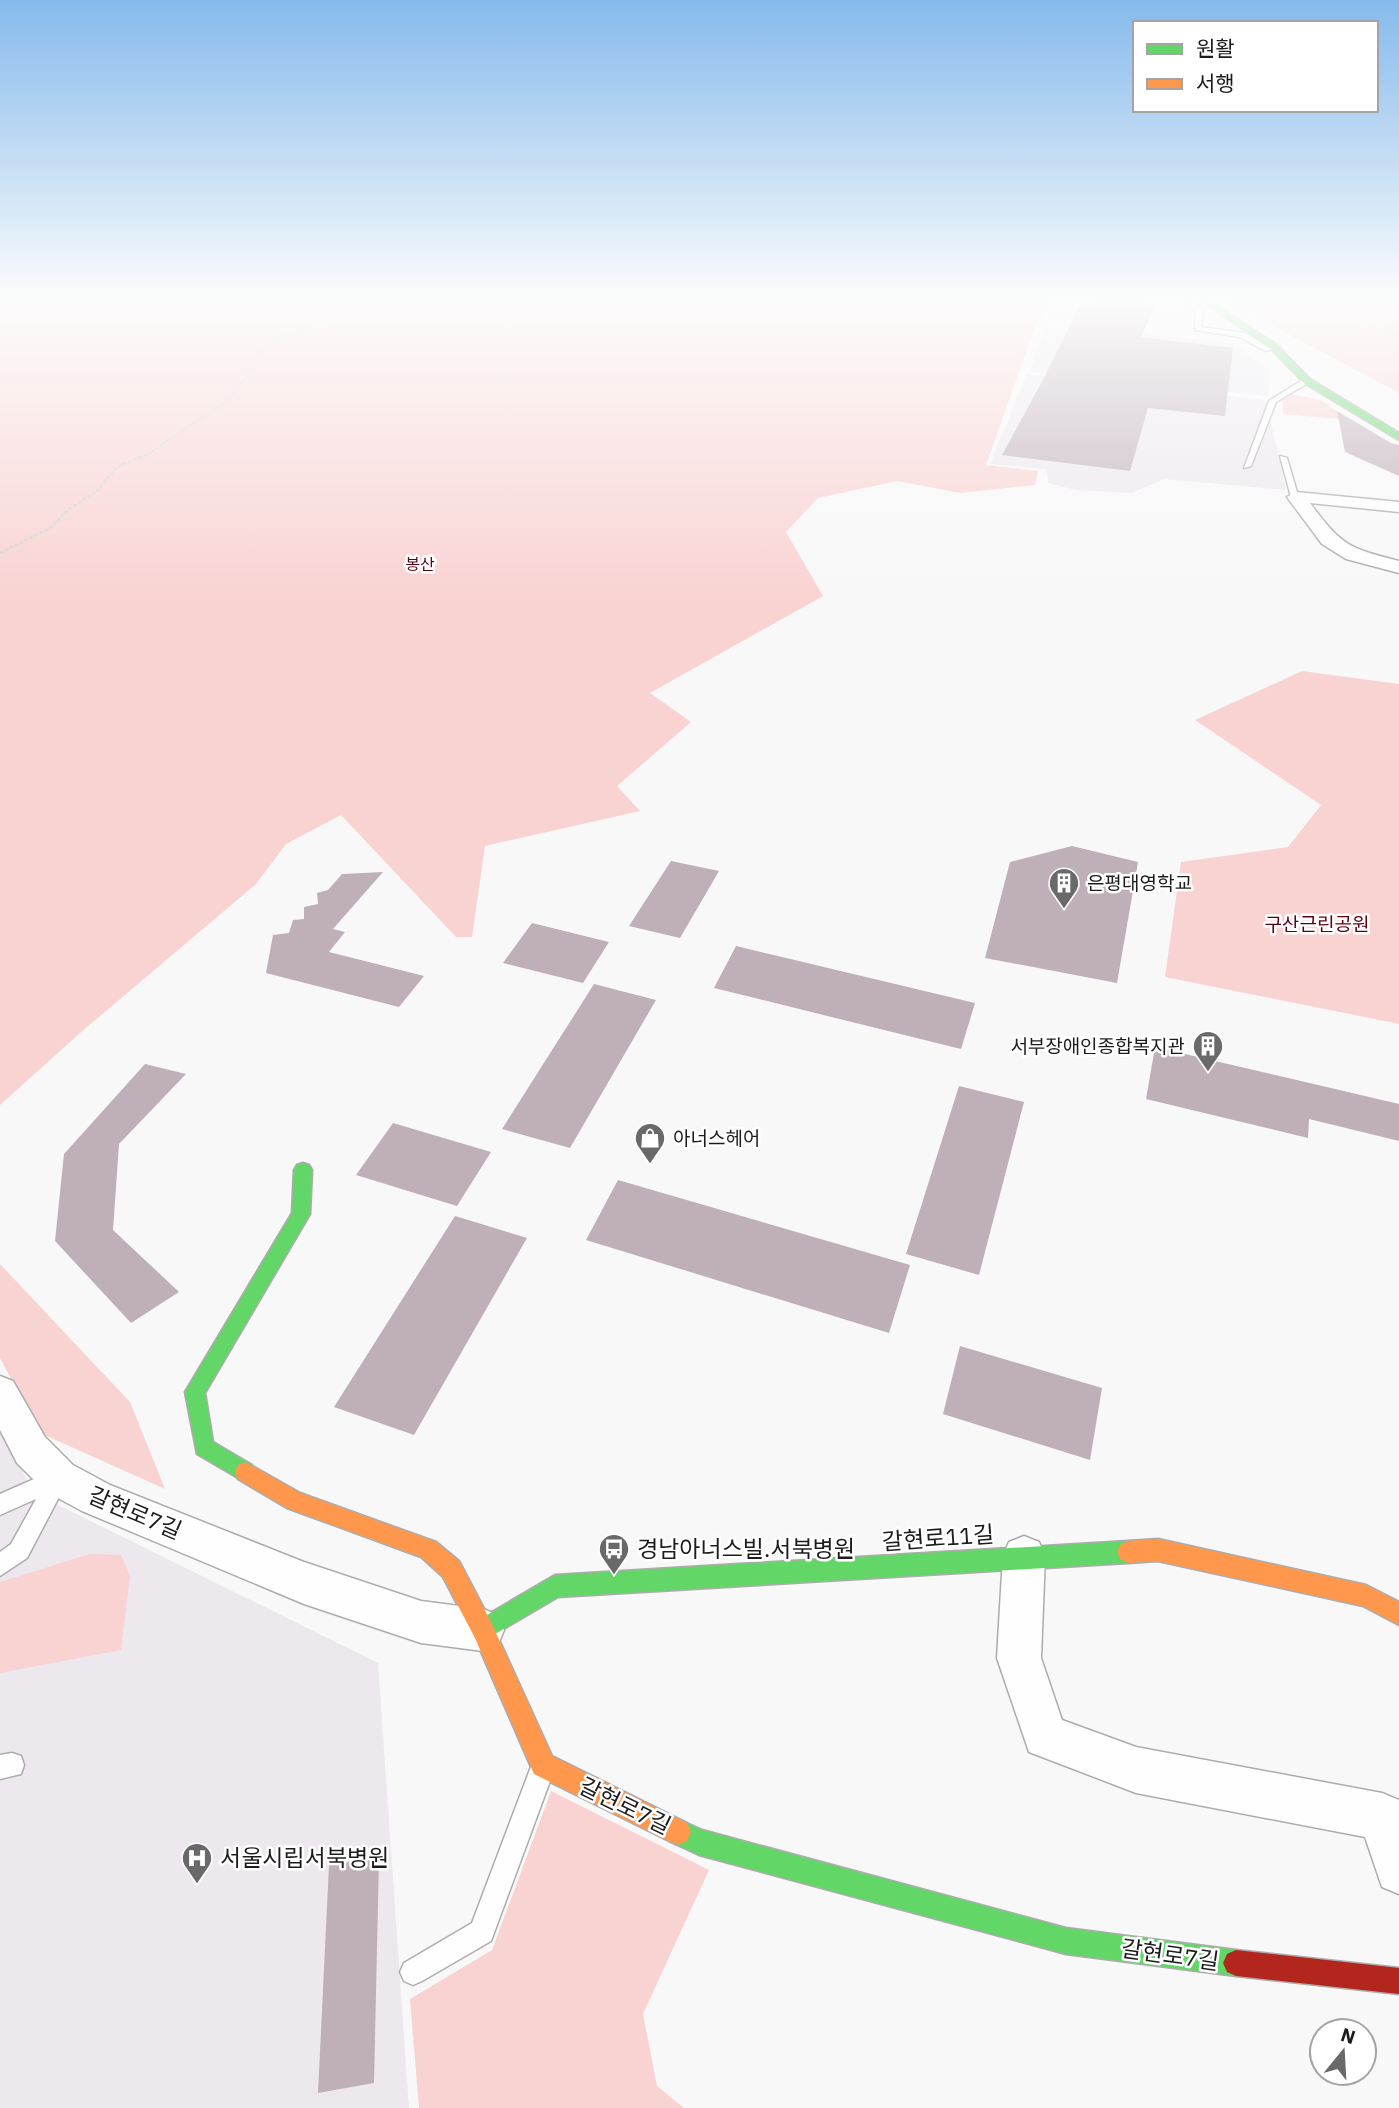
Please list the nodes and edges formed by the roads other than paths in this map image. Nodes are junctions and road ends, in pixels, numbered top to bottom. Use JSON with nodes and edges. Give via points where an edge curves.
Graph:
{"nodes":[{"id":1,"x":1276,"y":399,"type":"edge"},
{"id":2,"x":1337,"y":399,"type":"edge"},
{"id":3,"x":1399,"y":437,"type":"edge"},
{"id":4,"x":1283,"y":458,"type":"dead end"},
{"id":5,"x":1247,"y":466,"type":"dead end"},
{"id":6,"x":1296,"y":497,"type":"junction"},
{"id":7,"x":1399,"y":508,"type":"edge"},
{"id":8,"x":1399,"y":567,"type":"edge"},
{"id":9,"x":303,"y":1170,"type":"dead end"},
{"id":10,"x":0,"y":1393,"type":"edge"},
{"id":11,"x":60,"y":1478,"type":"junction"},
{"id":12,"x":0,"y":1505,"type":"edge"},
{"id":13,"x":1024,"y":1556,"type":"junction"},
{"id":14,"x":0,"y":1565,"type":"edge"},
{"id":15,"x":1399,"y":1614,"type":"edge"},
{"id":16,"x":483,"y":1630,"type":"junction"},
{"id":17,"x":543,"y":1765,"type":"junction"},
{"id":18,"x":1399,"y":1870,"type":"edge"},
{"id":19,"x":413,"y":1972,"type":"dead end"},
{"id":20,"x":1399,"y":1981,"type":"edge"}],
"edges":[{"from":1,"to":5,"type":"lane"},
{"from":2,"to":3,"type":"street"},
{"from":4,"to":6,"type":"lane"},
{"from":6,"to":7,"type":"street"},
{"from":6,"to":8,"type":"street","via":[[1328,540],[1353,555]]},
{"from":9,"to":16,"type":"street","via":[[301,1214],[195,1392],[204,1447],[294,1501],[428,1549],[451,1569]]},
{"from":10,"to":11,"type":"street","name":"갈현로7길","via":[[30,1450]]},
{"from":11,"to":12,"type":"lane"},
{"from":11,"to":14,"type":"lane","via":[[19,1551]]},
{"from":11,"to":16,"type":"street","name":"갈현로7길","via":[[96,1498],[304,1583],[421,1622]]},
{"from":13,"to":15,"type":"street","name":"갈현로11길","via":[[1158,1550],[1366,1596]]},
{"from":13,"to":16,"type":"street","name":"갈현로11길","via":[[555,1586]]},
{"from":13,"to":18,"type":"street","via":[[1019,1658],[1045,1736],[1136,1770],[1382,1817]]},
{"from":16,"to":17,"type":"street"},
{"from":17,"to":19,"type":"lane","via":[[482,1932]]},
{"from":17,"to":20,"type":"street","name":"갈현로7길","via":[[699,1842],[1066,1941]]}]}
